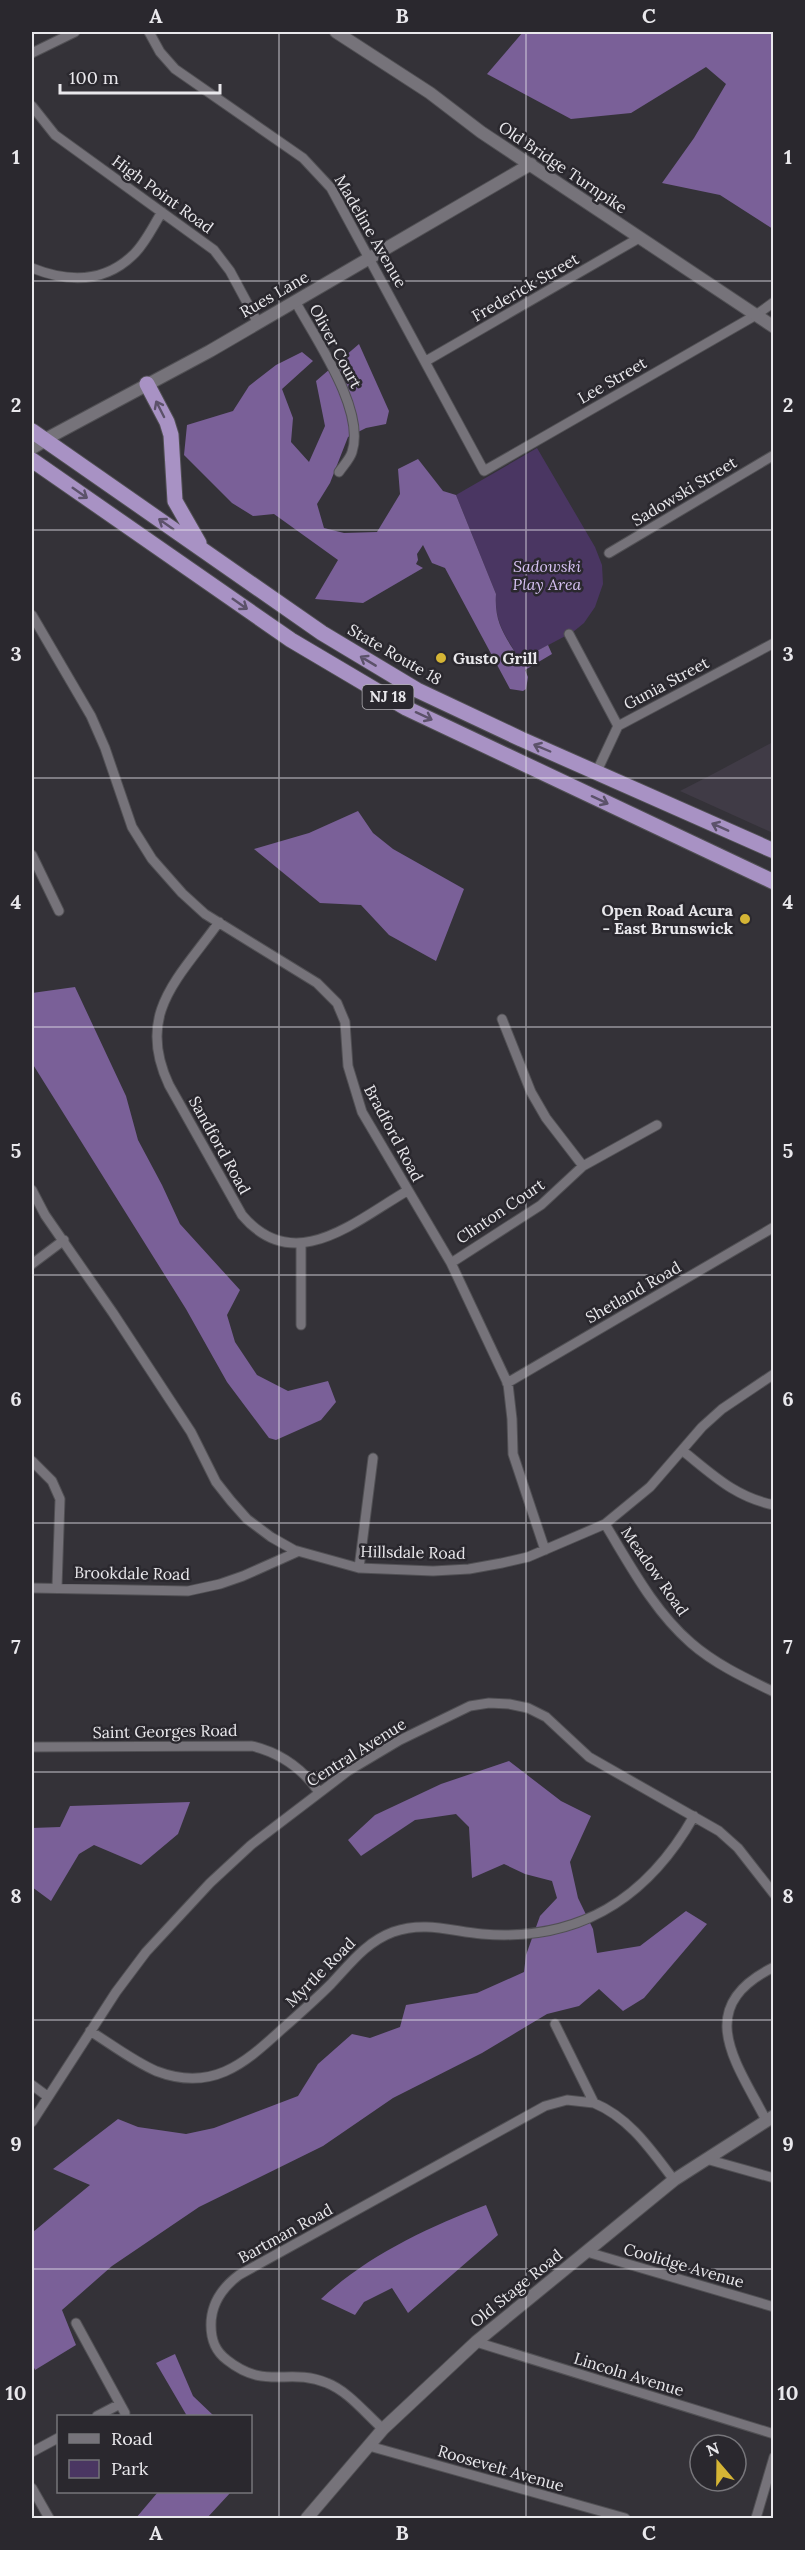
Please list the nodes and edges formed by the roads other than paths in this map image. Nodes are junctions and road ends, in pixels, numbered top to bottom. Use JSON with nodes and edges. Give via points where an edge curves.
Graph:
{"nodes":[{"id":1,"x":75,"y":32,"type":"edge"},
{"id":2,"x":149,"y":32,"type":"edge"},
{"id":3,"x":336,"y":32,"type":"edge"},
{"id":4,"x":32,"y":53,"type":"edge"},
{"id":5,"x":32,"y":106,"type":"edge"},
{"id":6,"x":531,"y":164,"type":"junction"},
{"id":7,"x":162,"y":212,"type":"junction"},
{"id":8,"x":639,"y":238,"type":"junction"},
{"id":9,"x":370,"y":258,"type":"junction"},
{"id":10,"x":32,"y":268,"type":"edge"},
{"id":11,"x":295,"y":301,"type":"junction"},
{"id":12,"x":774,"y":302,"type":"edge"},
{"id":13,"x":756,"y":315,"type":"junction"},
{"id":14,"x":258,"y":323,"type":"junction"},
{"id":15,"x":774,"y":327,"type":"edge"},
{"id":16,"x":426,"y":361,"type":"junction"},
{"id":17,"x":147,"y":384,"type":"junction"},
{"id":18,"x":36,"y":439,"type":"edge"},
{"id":19,"x":774,"y":455,"type":"edge"},
{"id":20,"x":32,"y":460,"type":"edge"},
{"id":21,"x":484,"y":471,"type":"joint"},
{"id":22,"x":339,"y":472,"type":"dead end"},
{"id":23,"x":609,"y":553,"type":"dead end"},
{"id":24,"x":232,"y":570,"type":"junction"},
{"id":25,"x":32,"y":615,"type":"edge"},
{"id":26,"x":569,"y":634,"type":"dead end"},
{"id":27,"x":774,"y":643,"type":"edge"},
{"id":28,"x":618,"y":726,"type":"junction"},
{"id":29,"x":597,"y":771,"type":"junction"},
{"id":30,"x":774,"y":851,"type":"edge"},
{"id":31,"x":32,"y":855,"type":"edge"},
{"id":32,"x":774,"y":882,"type":"edge"},
{"id":33,"x":59,"y":911,"type":"dead end"},
{"id":34,"x":219,"y":922,"type":"junction"},
{"id":35,"x":501,"y":1018,"type":"dead end"},
{"id":36,"x":657,"y":1125,"type":"dead end"},
{"id":37,"x":583,"y":1166,"type":"junction"},
{"id":38,"x":32,"y":1190,"type":"edge"},
{"id":39,"x":407,"y":1191,"type":"junction"},
{"id":40,"x":774,"y":1227,"type":"edge"},
{"id":41,"x":64,"y":1240,"type":"junction"},
{"id":42,"x":301,"y":1244,"type":"junction"},
{"id":43,"x":451,"y":1263,"type":"junction"},
{"id":44,"x":32,"y":1264,"type":"edge"},
{"id":45,"x":302,"y":1325,"type":"dead end"},
{"id":46,"x":774,"y":1374,"type":"edge"},
{"id":47,"x":507,"y":1383,"type":"junction"},
{"id":48,"x":683,"y":1451,"type":"junction"},
{"id":49,"x":373,"y":1458,"type":"dead end"},
{"id":50,"x":32,"y":1461,"type":"edge"},
{"id":51,"x":774,"y":1505,"type":"edge"},
{"id":52,"x":604,"y":1524,"type":"junction"},
{"id":53,"x":545,"y":1550,"type":"junction"},
{"id":54,"x":297,"y":1552,"type":"junction"},
{"id":55,"x":358,"y":1568,"type":"junction"},
{"id":56,"x":57,"y":1587,"type":"junction"},
{"id":57,"x":32,"y":1588,"type":"edge"},
{"id":58,"x":774,"y":1692,"type":"edge"},
{"id":59,"x":32,"y":1747,"type":"edge"},
{"id":60,"x":319,"y":1792,"type":"junction"},
{"id":61,"x":694,"y":1816,"type":"junction"},
{"id":62,"x":774,"y":1894,"type":"edge"},
{"id":63,"x":774,"y":1967,"type":"edge"},
{"id":64,"x":555,"y":2024,"type":"dead end"},
{"id":65,"x":90,"y":2031,"type":"junction"},
{"id":66,"x":32,"y":2085,"type":"edge"},
{"id":67,"x":47,"y":2096,"type":"junction"},
{"id":68,"x":594,"y":2103,"type":"junction"},
{"id":69,"x":770,"y":2118,"type":"edge"},
{"id":70,"x":32,"y":2122,"type":"edge"},
{"id":71,"x":706,"y":2159,"type":"junction"},
{"id":72,"x":774,"y":2178,"type":"edge"},
{"id":73,"x":674,"y":2181,"type":"junction"},
{"id":74,"x":587,"y":2252,"type":"junction"},
{"id":75,"x":774,"y":2307,"type":"edge"},
{"id":76,"x":76,"y":2323,"type":"dead end"},
{"id":77,"x":476,"y":2342,"type":"junction"},
{"id":78,"x":101,"y":2415,"type":"edge"},
{"id":79,"x":383,"y":2429,"type":"junction"},
{"id":80,"x":774,"y":2434,"type":"edge"},
{"id":81,"x":57,"y":2439,"type":"edge"},
{"id":82,"x":369,"y":2446,"type":"junction"},
{"id":83,"x":32,"y":2452,"type":"edge"},
{"id":84,"x":774,"y":2457,"type":"edge"},
{"id":85,"x":32,"y":2488,"type":"edge"},
{"id":86,"x":49,"y":2518,"type":"edge"},
{"id":87,"x":307,"y":2518,"type":"edge"},
{"id":88,"x":625,"y":2518,"type":"edge"},
{"id":89,"x":756,"y":2518,"type":"edge"}],
"edges":[{"from":1,"to":4,"type":"street"},
{"from":2,"to":9,"type":"street","name":"Madeline Avenue","via":[[175,69],[318,172]]},
{"from":3,"to":6,"type":"street","name":"Old Bridge Turnpike"},
{"from":5,"to":7,"type":"street","name":"High Point Road","via":[[55,135]]},
{"from":6,"to":8,"type":"street","name":"Old Bridge Turnpike"},
{"from":6,"to":9,"type":"street","name":"Rues Lane"},
{"from":7,"to":10,"type":"street","via":[[134,255],[98,275],[78,280]]},
{"from":7,"to":14,"type":"street","name":"High Point Road","via":[[214,250]]},
{"from":8,"to":13,"type":"street","name":"Old Bridge Turnpike"},
{"from":8,"to":16,"type":"street","name":"Frederick Street"},
{"from":9,"to":11,"type":"street","name":"Rues Lane"},
{"from":9,"to":16,"type":"street","name":"Madeline Avenue"},
{"from":11,"to":14,"type":"street","name":"Rues Lane"},
{"from":11,"to":22,"type":"street","name":"Oliver Court","via":[[349,403],[354,428],[352,453]]},
{"from":12,"to":13,"type":"street","name":"Lee Street"},
{"from":13,"to":15,"type":"street","name":"Old Bridge Turnpike"},
{"from":13,"to":21,"type":"street","name":"Lee Street"},
{"from":14,"to":17,"type":"street","name":"Rues Lane"},
{"from":16,"to":21,"type":"street","name":"Madeline Avenue"},
{"from":17,"to":18,"type":"street","name":"Rues Lane"},
{"from":24,"to":17,"type":"highway","one_way":true,"via":[[198,543],[175,501],[171,435]]},
{"from":24,"to":18,"type":"highway","name":"State Route 18","number":"NJ 18","one_way":true},
{"from":19,"to":23,"type":"street","name":"Sadowski Street"},
{"from":20,"to":32,"type":"highway","number":"NJ 18","one_way":true,"via":[[291,640],[406,708]]},
{"from":29,"to":24,"type":"highway","name":"State Route 18","number":"NJ 18","one_way":true,"via":[[417,690],[322,633]]},
{"from":25,"to":34,"type":"street","name":"Bradford Road","via":[[99,734],[132,827],[152,859],[182,893]]},
{"from":26,"to":28,"type":"street"},
{"from":27,"to":28,"type":"street","name":"Gunia Street"},
{"from":28,"to":29,"type":"street","name":"Gunia Street"},
{"from":30,"to":29,"type":"highway","name":"State Route 18","number":"NJ 18","one_way":true},
{"from":31,"to":33,"type":"street"},
{"from":34,"to":39,"type":"street","name":"Bradford Road","via":[[317,983],[337,1003],[345,1022],[348,1066],[356,1097]]},
{"from":34,"to":42,"type":"street","name":"Sandford Road","via":[[163,1002],[156,1029],[158,1056],[169,1085],[242,1215],[262,1234],[281,1243]]},
{"from":35,"to":37,"type":"street","via":[[536,1101]]},
{"from":36,"to":37,"type":"street","name":"Clinton Court"},
{"from":37,"to":43,"type":"street","name":"Clinton Court","via":[[542,1205]]},
{"from":38,"to":41,"type":"street","name":"Hillsdale Road"},
{"from":39,"to":42,"type":"street","name":"Sandford Road","via":[[322,1239]]},
{"from":39,"to":43,"type":"street","name":"Bradford Road"},
{"from":40,"to":47,"type":"street","name":"Shetland Road"},
{"from":41,"to":44,"type":"street"},
{"from":41,"to":54,"type":"street","name":"Hillsdale Road","via":[[191,1432],[216,1482],[248,1519]]},
{"from":42,"to":45,"type":"street"},
{"from":43,"to":47,"type":"street","name":"Bradford Road"},
{"from":46,"to":48,"type":"street","name":"Hillsdale Road","via":[[722,1409]]},
{"from":47,"to":53,"type":"street","name":"Bradford Road","via":[[513,1454]]},
{"from":48,"to":51,"type":"street","via":[[735,1492]]},
{"from":48,"to":52,"type":"street","name":"Hillsdale Road","via":[[650,1487]]},
{"from":49,"to":55,"type":"street"},
{"from":50,"to":56,"type":"street","via":[[52,1480],[60,1499]]},
{"from":52,"to":53,"type":"street","name":"Hillsdale Road"},
{"from":52,"to":58,"type":"street","name":"Meadow Road","via":[[663,1614],[691,1642],[723,1667]]},
{"from":53,"to":55,"type":"street","name":"Hillsdale Road","via":[[469,1569]]},
{"from":54,"to":55,"type":"street","name":"Hillsdale Road"},
{"from":54,"to":56,"type":"street","name":"Brookdale Road","via":[[243,1576],[188,1591]]},
{"from":56,"to":57,"type":"street","name":"Brookdale Road"},
{"from":59,"to":60,"type":"street","name":"Saint Georges Road","via":[[252,1746],[290,1761]]},
{"from":60,"to":61,"type":"street","name":"Central Avenue","via":[[391,1745],[450,1714],[470,1706],[499,1703],[528,1708],[546,1717],[589,1757]]},
{"from":60,"to":65,"type":"street","name":"Central Avenue","via":[[251,1845],[196,1898],[146,1952]]},
{"from":61,"to":62,"type":"street","name":"Central Avenue","via":[[719,1830],[738,1848]]},
{"from":61,"to":65,"type":"street","name":"Myrtle Road","via":[[653,1874],[619,1902],[579,1924],[548,1932],[501,1935],[422,1926],[401,1929],[381,1938],[356,1956],[253,2057],[225,2072],[195,2077],[164,2073]]},
{"from":63,"to":69,"type":"street","via":[[744,1985],[732,2003],[725,2025],[728,2045]]},
{"from":64,"to":68,"type":"street"},
{"from":65,"to":67,"type":"street","name":"Central Avenue"},
{"from":66,"to":67,"type":"street"},
{"from":67,"to":70,"type":"street","name":"Central Avenue"},
{"from":68,"to":73,"type":"street","via":[[623,2119]]},
{"from":68,"to":79,"type":"street","name":"Bartman Road","via":[[567,2100],[544,2106],[239,2275],[224,2288],[213,2310],[211,2334],[215,2348],[230,2362],[254,2376],[324,2381]]},
{"from":69,"to":71,"type":"street","name":"Old Stage Road"},
{"from":71,"to":72,"type":"street"},
{"from":71,"to":73,"type":"street","name":"Old Stage Road"},
{"from":73,"to":74,"type":"street","name":"Old Stage Road"},
{"from":74,"to":75,"type":"street","name":"Coolidge Avenue"},
{"from":74,"to":77,"type":"street","name":"Old Stage Road"},
{"from":76,"to":78,"type":"street","via":[[122,2409]]},
{"from":77,"to":79,"type":"street","name":"Old Stage Road"},
{"from":77,"to":80,"type":"street","name":"Lincoln Avenue"},
{"from":79,"to":82,"type":"street","name":"Old Stage Road"},
{"from":81,"to":83,"type":"street"},
{"from":82,"to":87,"type":"street","name":"Old Stage Road"},
{"from":82,"to":88,"type":"street","name":"Roosevelt Avenue"},
{"from":84,"to":89,"type":"street"},
{"from":85,"to":86,"type":"street"}]}
